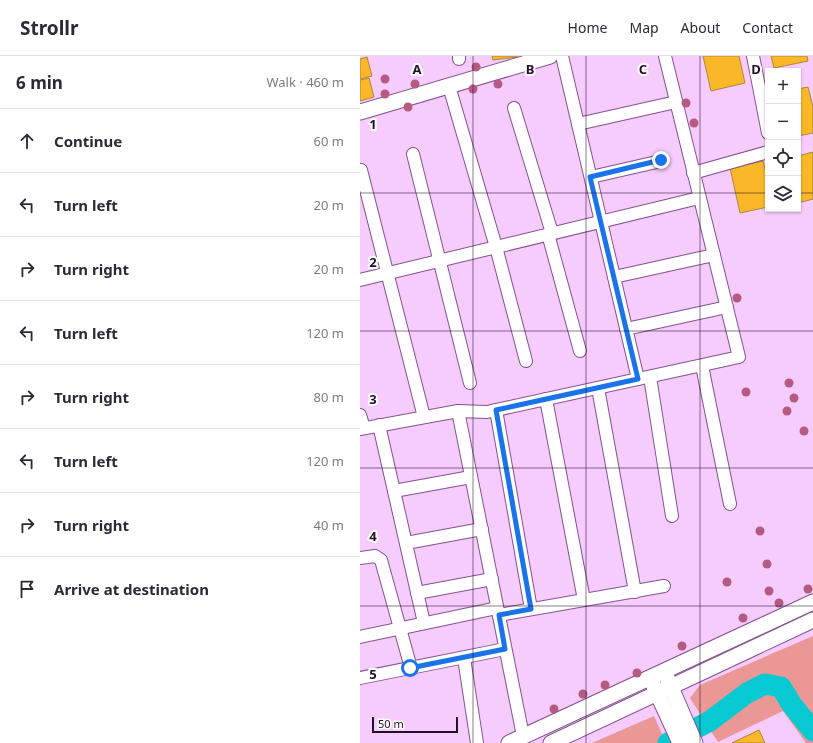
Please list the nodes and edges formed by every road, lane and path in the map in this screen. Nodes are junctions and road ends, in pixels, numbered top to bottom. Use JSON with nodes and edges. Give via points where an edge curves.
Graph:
{"nodes":[{"id":1,"x":550,"y":56,"type":"edge"},
{"id":2,"x":562,"y":56,"type":"edge"},
{"id":3,"x":665,"y":56,"type":"edge"},
{"id":4,"x":753,"y":56,"type":"edge"},
{"id":5,"x":449,"y":86,"type":"junction"},
{"id":6,"x":676,"y":102,"type":"junction"},
{"id":7,"x":514,"y":108,"type":"dead end"},
{"id":8,"x":360,"y":112,"type":"edge"},
{"id":9,"x":765,"y":118,"type":"edge"},
{"id":10,"x":578,"y":124,"type":"junction"},
{"id":11,"x":765,"y":153,"type":"edge"},
{"id":12,"x":413,"y":154,"type":"dead end"},
{"id":13,"x":661,"y":160,"type":"dead end"},
{"id":14,"x":361,"y":170,"type":"dead end"},
{"id":15,"x":693,"y":173,"type":"junction"},
{"id":16,"x":590,"y":177,"type":"junction"},
{"id":17,"x":699,"y":198,"type":"junction"},
{"id":18,"x":601,"y":222,"type":"junction"},
{"id":19,"x":550,"y":234,"type":"junction"},
{"id":20,"x":496,"y":247,"type":"junction"},
{"id":21,"x":714,"y":255,"type":"junction"},
{"id":22,"x":440,"y":260,"type":"junction"},
{"id":23,"x":388,"y":273,"type":"junction"},
{"id":24,"x":614,"y":277,"type":"junction"},
{"id":25,"x":360,"y":280,"type":"edge"},
{"id":26,"x":727,"y":307,"type":"junction"},
{"id":27,"x":626,"y":329,"type":"junction"},
{"id":28,"x":580,"y":351,"type":"dead end"},
{"id":29,"x":526,"y":361,"type":"dead end"},
{"id":30,"x":702,"y":366,"type":"junction"},
{"id":31,"x":650,"y":377,"type":"junction"},
{"id":32,"x":638,"y":379,"type":"junction"},
{"id":33,"x":470,"y":383,"type":"dead end"},
{"id":34,"x":598,"y":388,"type":"junction"},
{"id":35,"x":546,"y":399,"type":"junction"},
{"id":36,"x":496,"y":410,"type":"junction"},
{"id":37,"x":458,"y":411,"type":"junction"},
{"id":38,"x":360,"y":414,"type":"edge"},
{"id":39,"x":424,"y":417,"type":"junction"},
{"id":40,"x":379,"y":425,"type":"junction"},
{"id":41,"x":362,"y":428,"type":"edge"},
{"id":42,"x":471,"y":477,"type":"junction"},
{"id":43,"x":394,"y":491,"type":"junction"},
{"id":44,"x":730,"y":504,"type":"dead end"},
{"id":45,"x":672,"y":516,"type":"dead end"},
{"id":46,"x":482,"y":529,"type":"junction"},
{"id":47,"x":406,"y":543,"type":"junction"},
{"id":48,"x":360,"y":558,"type":"edge"},
{"id":49,"x":492,"y":579,"type":"junction"},
{"id":50,"x":664,"y":586,"type":"dead end"},
{"id":51,"x":635,"y":592,"type":"junction"},
{"id":52,"x":417,"y":593,"type":"junction"},
{"id":53,"x":584,"y":600,"type":"junction"},
{"id":54,"x":813,"y":602,"type":"edge"},
{"id":55,"x":531,"y":609,"type":"junction"},
{"id":56,"x":498,"y":611,"type":"junction"},
{"id":57,"x":813,"y":620,"type":"edge"},
{"id":58,"x":424,"y":623,"type":"junction"},
{"id":59,"x":400,"y":629,"type":"junction"},
{"id":60,"x":360,"y":637,"type":"edge"},
{"id":61,"x":505,"y":649,"type":"junction"},
{"id":62,"x":464,"y":658,"type":"junction"},
{"id":63,"x":410,"y":668,"type":"junction"},
{"id":64,"x":664,"y":671,"type":"junction"},
{"id":65,"x":360,"y":678,"type":"edge"},
{"id":66,"x":650,"y":678,"type":"junction"},
{"id":67,"x":664,"y":690,"type":"junction"},
{"id":68,"x":675,"y":713,"type":"junction"},
{"id":69,"x":523,"y":736,"type":"junction"},
{"id":70,"x":477,"y":743,"type":"edge"},
{"id":71,"x":509,"y":743,"type":"edge"},
{"id":72,"x":551,"y":743,"type":"edge"},
{"id":73,"x":680,"y":743,"type":"edge"},
{"id":74,"x":695,"y":743,"type":"edge"}],
"edges":[{"from":1,"to":5,"type":"street"},
{"from":2,"to":10,"type":"street"},
{"from":3,"to":6,"type":"street"},
{"from":4,"to":9,"type":"street"},
{"from":5,"to":8,"type":"street"},
{"from":5,"to":20,"type":"street"},
{"from":6,"to":10,"type":"street"},
{"from":6,"to":15,"type":"street"},
{"from":7,"to":19,"type":"street"},
{"from":10,"to":16,"type":"street"},
{"from":11,"to":15,"type":"street"},
{"from":12,"to":22,"type":"street"},
{"from":13,"to":16,"type":"street"},
{"from":14,"to":23,"type":"street"},
{"from":15,"to":17,"type":"street"},
{"from":16,"to":18,"type":"street"},
{"from":17,"to":18,"type":"street"},
{"from":17,"to":21,"type":"street"},
{"from":18,"to":19,"type":"street"},
{"from":18,"to":24,"type":"street"},
{"from":19,"to":20,"type":"street"},
{"from":19,"to":28,"type":"street"},
{"from":20,"to":22,"type":"street"},
{"from":20,"to":29,"type":"street"},
{"from":21,"to":24,"type":"street"},
{"from":21,"to":26,"type":"street"},
{"from":22,"to":23,"type":"street"},
{"from":22,"to":33,"type":"street"},
{"from":23,"to":25,"type":"street"},
{"from":23,"to":39,"type":"street"},
{"from":24,"to":27,"type":"street"},
{"from":26,"to":27,"type":"street"},
{"from":26,"to":30,"type":"street","via":[[739,357]]},
{"from":27,"to":32,"type":"street"},
{"from":30,"to":31,"type":"street"},
{"from":30,"to":44,"type":"street"},
{"from":31,"to":32,"type":"street"},
{"from":31,"to":45,"type":"street"},
{"from":32,"to":34,"type":"street"},
{"from":34,"to":35,"type":"street"},
{"from":34,"to":51,"type":"street"},
{"from":35,"to":36,"type":"street"},
{"from":35,"to":53,"type":"street"},
{"from":36,"to":37,"type":"street"},
{"from":36,"to":55,"type":"street"},
{"from":37,"to":39,"type":"street"},
{"from":37,"to":42,"type":"street"},
{"from":38,"to":41,"type":"street"},
{"from":39,"to":40,"type":"street"},
{"from":40,"to":41,"type":"street"},
{"from":40,"to":43,"type":"street"},
{"from":42,"to":43,"type":"street"},
{"from":42,"to":46,"type":"street"},
{"from":43,"to":47,"type":"street"},
{"from":46,"to":47,"type":"street"},
{"from":46,"to":49,"type":"street"},
{"from":47,"to":52,"type":"street"},
{"from":48,"to":59,"type":"street","via":[[375,556],[381,560]]},
{"from":49,"to":52,"type":"street"},
{"from":49,"to":56,"type":"street"},
{"from":50,"to":51,"type":"street"},
{"from":51,"to":53,"type":"street"},
{"from":52,"to":58,"type":"street"},
{"from":53,"to":55,"type":"street"},
{"from":54,"to":64,"type":"street"},
{"from":55,"to":56,"type":"street"},
{"from":56,"to":58,"type":"street"},
{"from":56,"to":61,"type":"street"},
{"from":57,"to":67,"type":"street"},
{"from":58,"to":59,"type":"street"},
{"from":59,"to":60,"type":"street"},
{"from":59,"to":63,"type":"street"},
{"from":61,"to":62,"type":"street"},
{"from":61,"to":69,"type":"street"},
{"from":62,"to":63,"type":"street"},
{"from":62,"to":70,"type":"street"},
{"from":63,"to":65,"type":"street"},
{"from":64,"to":66,"type":"street"},
{"from":64,"to":67,"type":"street"},
{"from":66,"to":67,"type":"street"},
{"from":66,"to":69,"type":"street"},
{"from":67,"to":68,"type":"street"},
{"from":67,"to":72,"type":"street"},
{"from":68,"to":73,"type":"street"},
{"from":68,"to":74,"type":"street"},
{"from":69,"to":71,"type":"street"}]}
